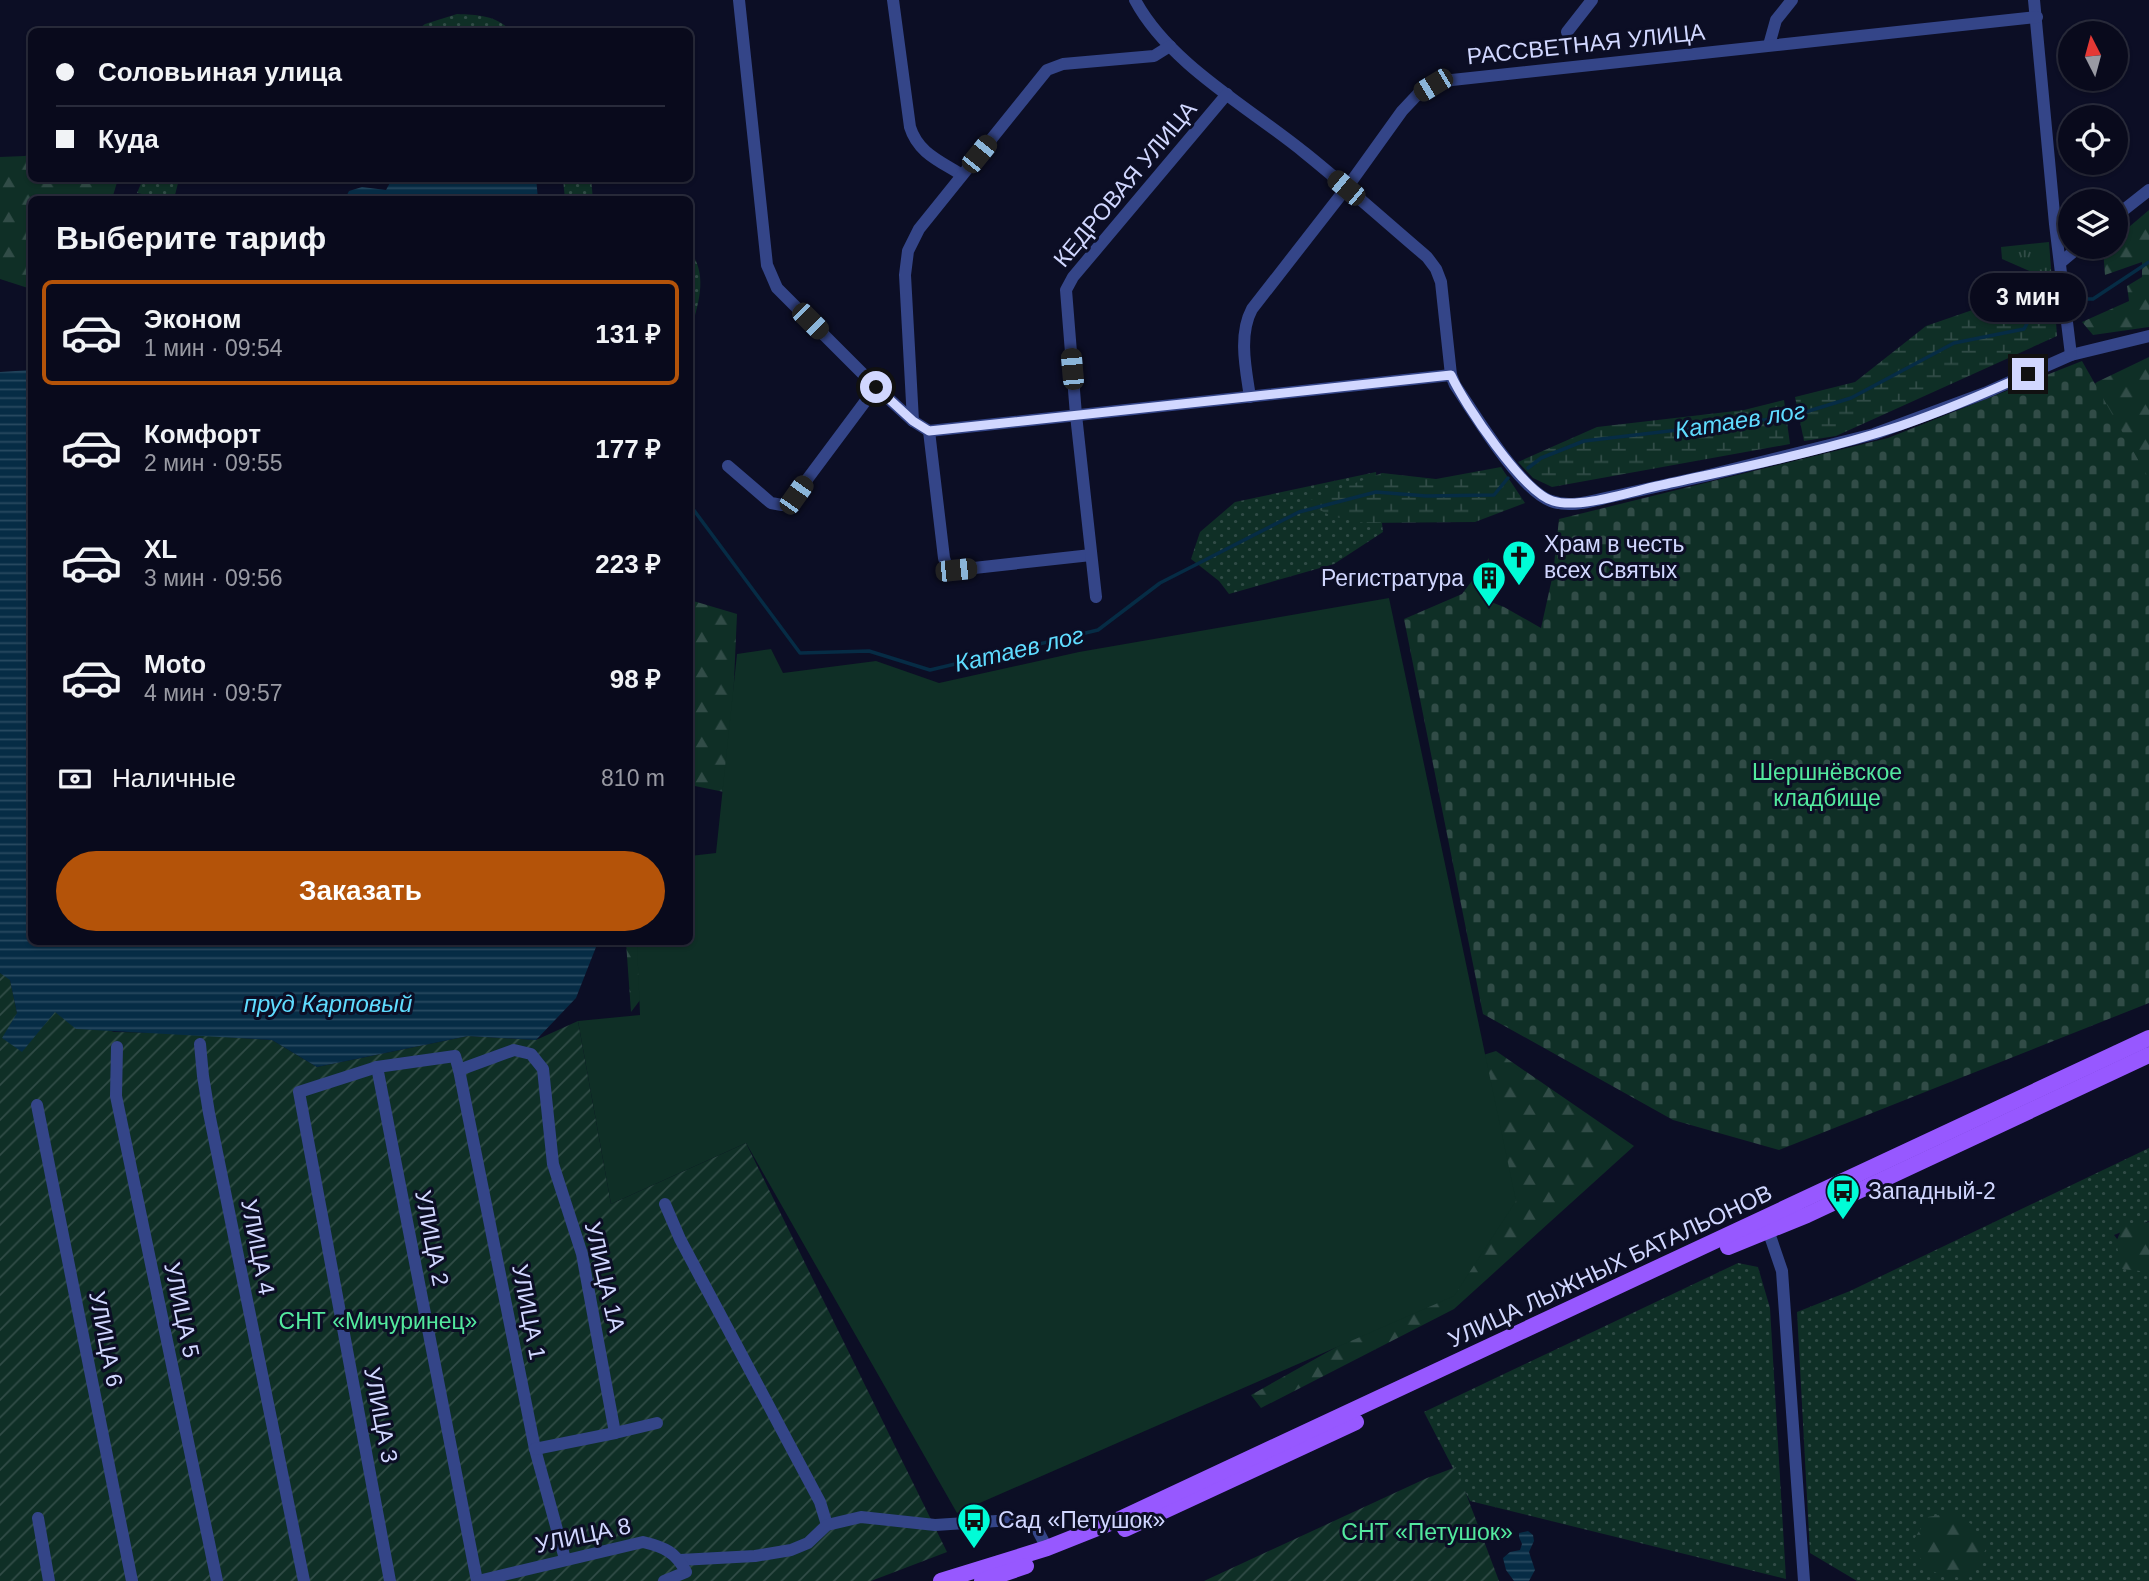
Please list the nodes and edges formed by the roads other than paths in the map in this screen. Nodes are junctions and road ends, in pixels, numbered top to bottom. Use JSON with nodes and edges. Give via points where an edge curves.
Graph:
{"nodes":[{"id":1,"x":739,"y":0,"type":"edge"},
{"id":2,"x":893,"y":0,"type":"edge"},
{"id":3,"x":1135,"y":0,"type":"edge"},
{"id":4,"x":1592,"y":0,"type":"edge"},
{"id":5,"x":1792,"y":0,"type":"edge"},
{"id":6,"x":2035,"y":0,"type":"edge"},
{"id":7,"x":2037,"y":17,"type":"junction"},
{"id":8,"x":1567,"y":32,"type":"dead end"},
{"id":9,"x":1769,"y":45,"type":"junction"},
{"id":10,"x":1170,"y":47,"type":"junction"},
{"id":11,"x":1227,"y":94,"type":"junction"},
{"id":12,"x":962,"y":175,"type":"junction"},
{"id":13,"x":1346,"y":188,"type":"junction"},
{"id":14,"x":2149,"y":190,"type":"edge"},
{"id":15,"x":2128,"y":207,"type":"edge"},
{"id":16,"x":2065,"y":259,"type":"edge"},
{"id":17,"x":2060,"y":263,"type":"junction"},
{"id":18,"x":2149,"y":336,"type":"edge"},
{"id":19,"x":2071,"y":355,"type":"junction"},
{"id":20,"x":1451,"y":375,"type":"junction"},
{"id":21,"x":876,"y":387,"type":"junction"},
{"id":22,"x":1250,"y":397,"type":"junction"},
{"id":23,"x":1076,"y":415,"type":"junction"},
{"id":24,"x":913,"y":421,"type":"junction"},
{"id":25,"x":929,"y":431,"type":"junction"},
{"id":26,"x":728,"y":466,"type":"dead end"},
{"id":27,"x":1091,"y":555,"type":"junction"},
{"id":28,"x":1096,"y":597,"type":"dead end"},
{"id":29,"x":2149,"y":1038,"type":"edge"},
{"id":30,"x":200,"y":1044,"type":"dead end"},
{"id":31,"x":117,"y":1047,"type":"dead end"},
{"id":32,"x":2149,"y":1055,"type":"edge"},
{"id":33,"x":377,"y":1067,"type":"junction"},
{"id":34,"x":459,"y":1070,"type":"junction"},
{"id":35,"x":37,"y":1105,"type":"dead end"},
{"id":36,"x":665,"y":1204,"type":"dead end"},
{"id":37,"x":1766,"y":1225,"type":"junction"},
{"id":38,"x":657,"y":1423,"type":"dead end"},
{"id":39,"x":615,"y":1433,"type":"junction"},
{"id":40,"x":535,"y":1449,"type":"junction"},
{"id":41,"x":38,"y":1518,"type":"dead end"},
{"id":42,"x":827,"y":1525,"type":"junction"},
{"id":43,"x":1090,"y":1538,"type":"junction"},
{"id":44,"x":1047,"y":1548,"type":"junction"},
{"id":45,"x":565,"y":1559,"type":"junction"},
{"id":46,"x":680,"y":1560,"type":"junction"},
{"id":47,"x":49,"y":1581,"type":"edge"},
{"id":48,"x":132,"y":1581,"type":"edge"},
{"id":49,"x":218,"y":1581,"type":"edge"},
{"id":50,"x":304,"y":1581,"type":"edge"},
{"id":51,"x":390,"y":1581,"type":"edge"},
{"id":52,"x":478,"y":1581,"type":"edge"},
{"id":53,"x":664,"y":1581,"type":"edge"},
{"id":54,"x":941,"y":1581,"type":"edge"},
{"id":55,"x":982,"y":1581,"type":"edge"},
{"id":56,"x":1804,"y":1581,"type":"edge"}],
"edges":[{"from":1,"to":21,"type":"street","via":[[771,277]]},
{"from":2,"to":12,"type":"street","via":[[913,138],[919,147]]},
{"from":3,"to":10,"type":"street"},
{"from":4,"to":8,"type":"street"},
{"from":5,"to":9,"type":"street","via":[[1776,20]]},
{"from":6,"to":7,"type":"street"},
{"from":7,"to":9,"type":"street","name":"РАССВЕТНАЯ УЛИЦА"},
{"from":7,"to":17,"type":"street"},
{"from":9,"to":13,"type":"street","name":"РАССВЕТНАЯ УЛИЦА","via":[[1433,85],[1402,111]]},
{"from":10,"to":11,"type":"street"},
{"from":10,"to":12,"type":"street","via":[[1154,56],[1063,64],[1046,70]]},
{"from":11,"to":13,"type":"street"},
{"from":11,"to":23,"type":"street","name":"КЕДРОВАЯ УЛИЦА","via":[[1069,282],[1065,299]]},
{"from":12,"to":24,"type":"street","via":[[919,229],[908,251],[905,275]]},
{"from":13,"to":20,"type":"street","via":[[1436,269]]},
{"from":13,"to":22,"type":"street","name":"РАССВЕТНАЯ УЛИЦА","via":[[1248,317],[1245,363]]},
{"from":14,"to":15,"type":"street"},
{"from":16,"to":17,"type":"street"},
{"from":17,"to":19,"type":"street"},
{"from":18,"to":19,"type":"street"},
{"from":19,"to":20,"type":"street","via":[[1954,406],[1874,434],[1577,503],[1550,501],[1514,469]]},
{"from":20,"to":22,"type":"street"},
{"from":21,"to":24,"type":"street"},
{"from":21,"to":26,"type":"street","via":[[785,504],[771,503]]},
{"from":22,"to":23,"type":"street"},
{"from":23,"to":25,"type":"street"},
{"from":23,"to":27,"type":"street","name":"КЕДРОВАЯ УЛИЦА"},
{"from":24,"to":25,"type":"street"},
{"from":25,"to":27,"type":"street","via":[[947,567],[956,570]]},
{"from":27,"to":28,"type":"street","name":"КЕДРОВАЯ УЛИЦА"},
{"from":29,"to":37,"type":"main road","name":"УЛИЦА ЛЫЖНЫХ БАТАЛЬОНОВ"},
{"from":30,"to":50,"type":"street","name":"УЛИЦА 4","via":[[209,1113]]},
{"from":31,"to":49,"type":"street","name":"УЛИЦА 5","via":[[116,1096]]},
{"from":32,"to":37,"type":"main road","name":"УЛИЦА ЛЫЖНЫХ БАТАЛЬОНОВ","via":[[1817,1211]]},
{"from":33,"to":34,"type":"street","via":[[455,1056]]},
{"from":33,"to":51,"type":"street","name":"УЛИЦА 3","via":[[299,1092]]},
{"from":33,"to":52,"type":"street","name":"УЛИЦА 2"},
{"from":34,"to":39,"type":"street","name":"УЛИЦА 1А","via":[[514,1050],[531,1054],[543,1069],[553,1164],[582,1254]]},
{"from":34,"to":40,"type":"street","name":"УЛИЦА 1"},
{"from":35,"to":48,"type":"street","name":"УЛИЦА 6"},
{"from":36,"to":42,"type":"street","via":[[820,1502]]},
{"from":37,"to":43,"type":"main road","name":"УЛИЦА ЛЫЖНЫХ БАТАЛЬОНОВ","via":[[1174,1507]]},
{"from":37,"to":56,"type":"street","via":[[1782,1271]]},
{"from":38,"to":39,"type":"street"},
{"from":39,"to":40,"type":"street"},
{"from":40,"to":45,"type":"street","name":"УЛИЦА 1"},
{"from":41,"to":47,"type":"street"},
{"from":42,"to":44,"type":"street","via":[[862,1517],[935,1525],[1012,1520],[1037,1530]]},
{"from":42,"to":46,"type":"street","via":[[791,1550]]},
{"from":43,"to":44,"type":"main road"},
{"from":43,"to":55,"type":"main road"},
{"from":44,"to":54,"type":"main road"},
{"from":45,"to":46,"type":"street","name":"УЛИЦА 8","via":[[643,1542],[663,1547]]},
{"from":45,"to":52,"type":"street","name":"УЛИЦА 8"},
{"from":46,"to":53,"type":"street","via":[[686,1572]]}]}
